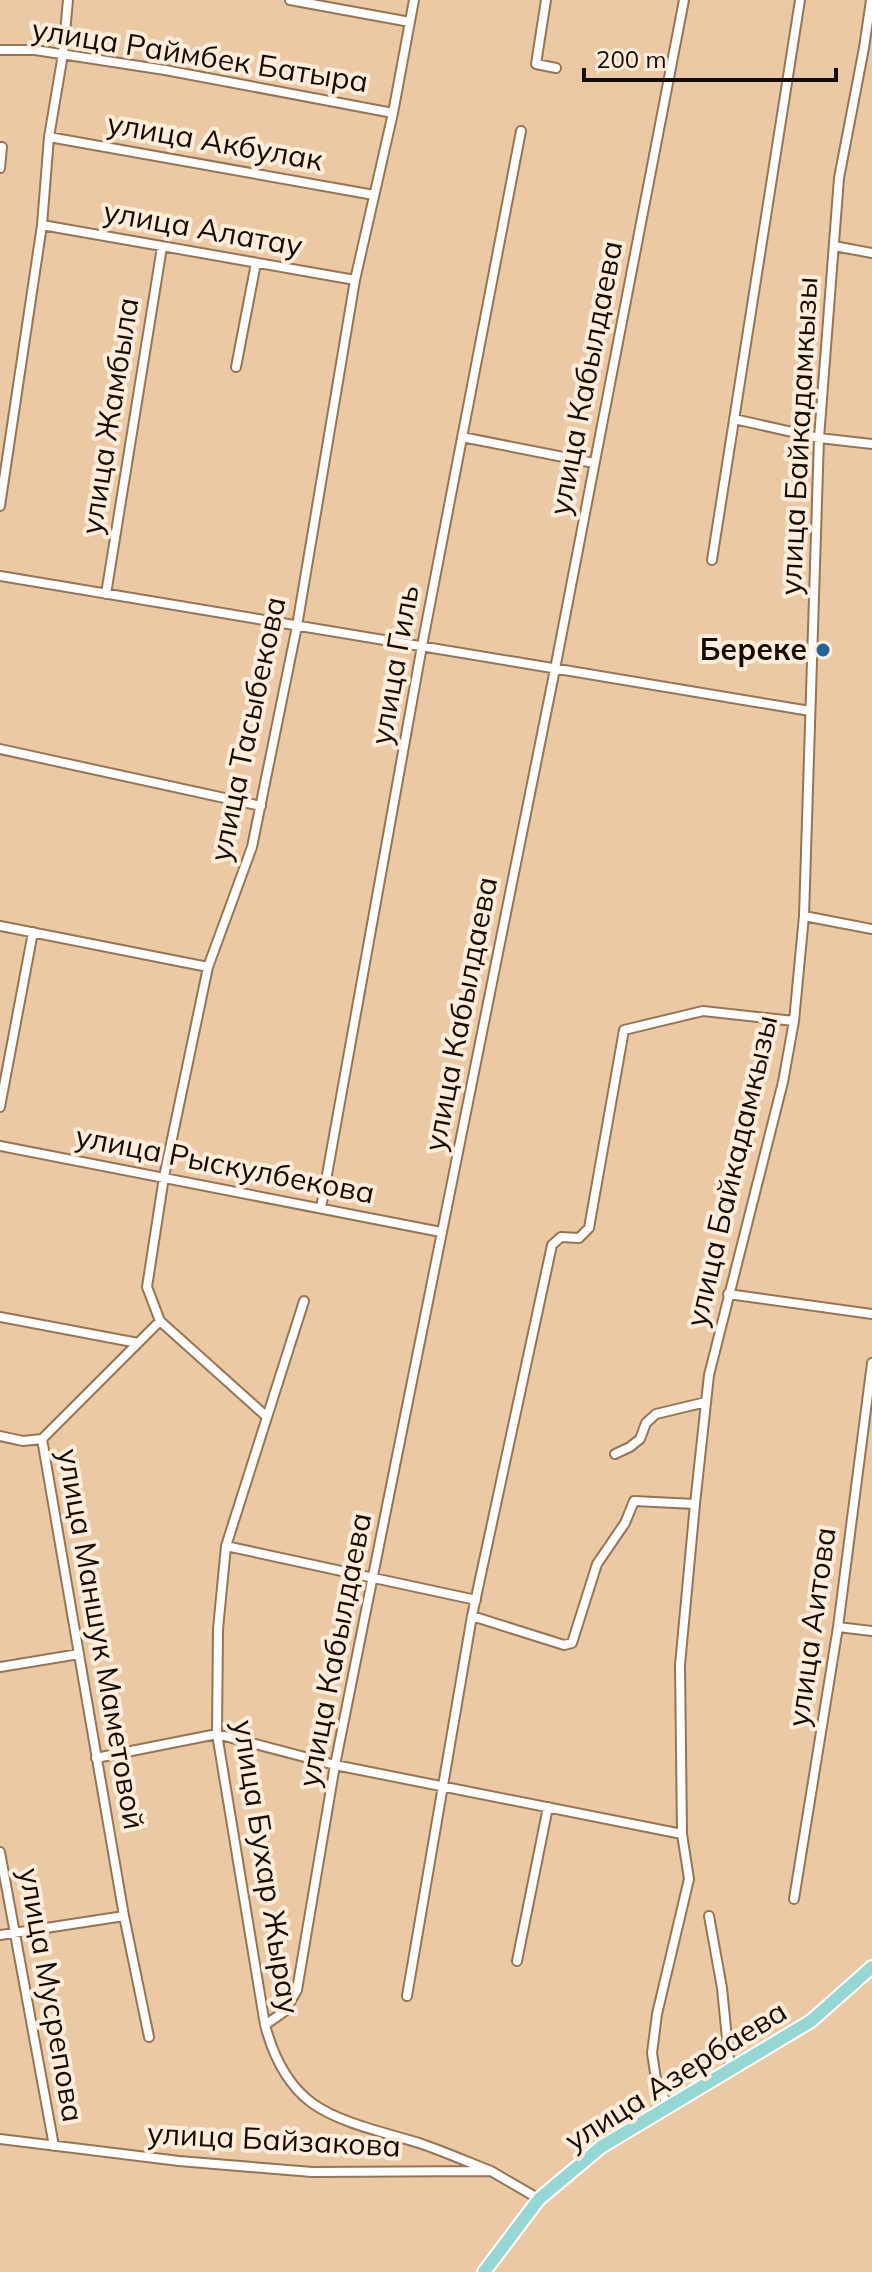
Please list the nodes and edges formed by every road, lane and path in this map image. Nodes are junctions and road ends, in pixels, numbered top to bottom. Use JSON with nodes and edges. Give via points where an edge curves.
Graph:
{"nodes":[{"id":1,"x":68,"y":0,"type":"edge"},
{"id":2,"x":290,"y":0,"type":"edge"},
{"id":3,"x":414,"y":0,"type":"edge"},
{"id":4,"x":546,"y":0,"type":"edge"},
{"id":5,"x":684,"y":0,"type":"edge"},
{"id":6,"x":800,"y":0,"type":"edge"},
{"id":7,"x":871,"y":0,"type":"edge"},
{"id":8,"x":410,"y":22,"type":"junction"},
{"id":9,"x":868,"y":48,"type":"edge"},
{"id":10,"x":0,"y":50,"type":"edge"},
{"id":11,"x":63,"y":54,"type":"junction"},
{"id":12,"x":556,"y":68,"type":"dead end"},
{"id":13,"x":393,"y":113,"type":"junction"},
{"id":14,"x":521,"y":131,"type":"dead end"},
{"id":15,"x":49,"y":137,"type":"junction"},
{"id":16,"x":1,"y":147,"type":"edge"},
{"id":17,"x":0,"y":168,"type":"edge"},
{"id":18,"x":374,"y":195,"type":"junction"},
{"id":19,"x":42,"y":225,"type":"junction"},
{"id":20,"x":834,"y":246,"type":"junction"},
{"id":21,"x":162,"y":247,"type":"junction"},
{"id":22,"x":872,"y":253,"type":"edge"},
{"id":23,"x":256,"y":263,"type":"junction"},
{"id":24,"x":355,"y":280,"type":"junction"},
{"id":25,"x":236,"y":367,"type":"dead end"},
{"id":26,"x":734,"y":419,"type":"junction"},
{"id":27,"x":462,"y":437,"type":"junction"},
{"id":28,"x":819,"y":438,"type":"junction"},
{"id":29,"x":872,"y":444,"type":"edge"},
{"id":30,"x":594,"y":463,"type":"junction"},
{"id":31,"x":0,"y":506,"type":"edge"},
{"id":32,"x":712,"y":560,"type":"dead end"},
{"id":33,"x":0,"y":576,"type":"edge"},
{"id":34,"x":106,"y":594,"type":"junction"},
{"id":35,"x":297,"y":626,"type":"junction"},
{"id":36,"x":422,"y":646,"type":"junction"},
{"id":37,"x":555,"y":669,"type":"junction"},
{"id":38,"x":810,"y":711,"type":"junction"},
{"id":39,"x":0,"y":749,"type":"edge"},
{"id":40,"x":261,"y":806,"type":"junction"},
{"id":41,"x":804,"y":916,"type":"junction"},
{"id":42,"x":0,"y":926,"type":"edge"},
{"id":43,"x":872,"y":929,"type":"edge"},
{"id":44,"x":33,"y":932,"type":"junction"},
{"id":45,"x":208,"y":967,"type":"junction"},
{"id":46,"x":794,"y":1021,"type":"junction"},
{"id":47,"x":0,"y":1107,"type":"edge"},
{"id":48,"x":0,"y":1146,"type":"edge"},
{"id":49,"x":164,"y":1177,"type":"junction"},
{"id":50,"x":321,"y":1208,"type":"junction"},
{"id":51,"x":441,"y":1232,"type":"junction"},
{"id":52,"x":728,"y":1294,"type":"junction"},
{"id":53,"x":304,"y":1301,"type":"dead end"},
{"id":54,"x":872,"y":1314,"type":"edge"},
{"id":55,"x":0,"y":1317,"type":"edge"},
{"id":56,"x":160,"y":1321,"type":"junction"},
{"id":57,"x":138,"y":1343,"type":"junction"},
{"id":58,"x":872,"y":1363,"type":"edge"},
{"id":59,"x":706,"y":1402,"type":"junction"},
{"id":60,"x":267,"y":1417,"type":"junction"},
{"id":61,"x":0,"y":1436,"type":"edge"},
{"id":62,"x":42,"y":1439,"type":"junction"},
{"id":63,"x":615,"y":1454,"type":"dead end"},
{"id":64,"x":695,"y":1504,"type":"junction"},
{"id":65,"x":226,"y":1546,"type":"junction"},
{"id":66,"x":374,"y":1577,"type":"junction"},
{"id":67,"x":476,"y":1600,"type":"junction"},
{"id":68,"x":472,"y":1616,"type":"junction"},
{"id":69,"x":838,"y":1627,"type":"junction"},
{"id":70,"x":872,"y":1631,"type":"edge"},
{"id":71,"x":79,"y":1654,"type":"junction"},
{"id":72,"x":0,"y":1667,"type":"edge"},
{"id":73,"x":217,"y":1734,"type":"junction"},
{"id":74,"x":96,"y":1758,"type":"junction"},
{"id":75,"x":335,"y":1765,"type":"junction"},
{"id":76,"x":442,"y":1788,"type":"junction"},
{"id":77,"x":548,"y":1807,"type":"junction"},
{"id":78,"x":682,"y":1834,"type":"junction"},
{"id":79,"x":0,"y":1852,"type":"edge"},
{"id":80,"x":794,"y":1899,"type":"dead end"},
{"id":81,"x":124,"y":1916,"type":"junction"},
{"id":82,"x":709,"y":1916,"type":"dead end"},
{"id":83,"x":16,"y":1932,"type":"junction"},
{"id":84,"x":0,"y":1935,"type":"edge"},
{"id":85,"x":517,"y":1961,"type":"dead end"},
{"id":86,"x":872,"y":1967,"type":"edge"},
{"id":87,"x":407,"y":1996,"type":"dead end"},
{"id":88,"x":265,"y":2025,"type":"junction"},
{"id":89,"x":149,"y":2037,"type":"dead end"},
{"id":90,"x":730,"y":2069,"type":"junction"},
{"id":91,"x":668,"y":2107,"type":"junction"},
{"id":92,"x":0,"y":2139,"type":"edge"},
{"id":93,"x":54,"y":2146,"type":"junction"},
{"id":94,"x":491,"y":2171,"type":"junction"},
{"id":95,"x":539,"y":2199,"type":"junction"},
{"id":96,"x":484,"y":2272,"type":"edge"}],
"edges":[{"from":1,"to":11,"type":"street"},
{"from":2,"to":8,"type":"street"},
{"from":3,"to":8,"type":"street","name":"улица Тасыбекова"},
{"from":4,"to":12,"type":"street","via":[[536,64]]},
{"from":5,"to":30,"type":"street","name":"улица Кабылдаева"},
{"from":6,"to":26,"type":"street"},
{"from":7,"to":9,"type":"street","name":"улица Байкадамкызы"},
{"from":8,"to":13,"type":"street","name":"улица Тасыбекова"},
{"from":9,"to":20,"type":"street","name":"улица Байкадамкызы","via":[[839,178]]},
{"from":10,"to":11,"type":"street","name":"улица Раймбек Батыра"},
{"from":11,"to":13,"type":"street","name":"улица Раймбек Батыра"},
{"from":11,"to":15,"type":"street"},
{"from":13,"to":18,"type":"street","name":"улица Тасыбекова"},
{"from":14,"to":27,"type":"street","name":"улица Гиль"},
{"from":15,"to":18,"type":"street","name":"улица Акбулак"},
{"from":15,"to":19,"type":"street"},
{"from":16,"to":17,"type":"street"},
{"from":18,"to":24,"type":"street","name":"улица Тасыбекова"},
{"from":19,"to":21,"type":"street","name":"улица Алатау"},
{"from":19,"to":31,"type":"street"},
{"from":20,"to":22,"type":"street"},
{"from":20,"to":28,"type":"street","name":"улица Байкадамкызы"},
{"from":21,"to":23,"type":"street","name":"улица Алатау"},
{"from":21,"to":34,"type":"street","name":"улица Жамбыла"},
{"from":23,"to":24,"type":"street","name":"улица Алатау"},
{"from":23,"to":25,"type":"street"},
{"from":24,"to":35,"type":"street","name":"улица Тасыбекова"},
{"from":26,"to":28,"type":"street"},
{"from":26,"to":32,"type":"street"},
{"from":27,"to":30,"type":"street"},
{"from":27,"to":36,"type":"street","name":"улица Гиль"},
{"from":28,"to":29,"type":"street"},
{"from":28,"to":38,"type":"street","name":"улица Байкадамкызы"},
{"from":30,"to":37,"type":"street","name":"улица Кабылдаева"},
{"from":33,"to":34,"type":"street"},
{"from":34,"to":35,"type":"street"},
{"from":35,"to":36,"type":"street"},
{"from":35,"to":40,"type":"street","name":"улица Тасыбекова"},
{"from":36,"to":37,"type":"street"},
{"from":36,"to":50,"type":"street","name":"улица Гиль"},
{"from":37,"to":38,"type":"street"},
{"from":37,"to":51,"type":"street","name":"улица Кабылдаева"},
{"from":38,"to":41,"type":"street","name":"улица Байкадамкызы"},
{"from":39,"to":40,"type":"street"},
{"from":40,"to":45,"type":"street","name":"улица Тасыбекова","via":[[252,847]]},
{"from":41,"to":43,"type":"street"},
{"from":41,"to":46,"type":"street","name":"улица Байкадамкызы"},
{"from":42,"to":44,"type":"street"},
{"from":44,"to":45,"type":"street"},
{"from":44,"to":47,"type":"street"},
{"from":45,"to":49,"type":"street","name":"улица Тасыбекова"},
{"from":46,"to":52,"type":"street","name":"улица Байкадамкызы"},
{"from":46,"to":67,"type":"street","via":[[703,1011],[624,1030],[589,1228],[579,1238],[561,1237],[552,1245]]},
{"from":48,"to":49,"type":"street","name":"улица Рыскулбекова"},
{"from":49,"to":50,"type":"street","name":"улица Рыскулбекова"},
{"from":49,"to":56,"type":"street","name":"улица Тасыбекова","via":[[147,1287]]},
{"from":50,"to":51,"type":"street","name":"улица Рыскулбекова"},
{"from":51,"to":66,"type":"street","name":"улица Кабылдаева"},
{"from":52,"to":54,"type":"street"},
{"from":52,"to":59,"type":"street","name":"улица Байкадамкызы"},
{"from":53,"to":60,"type":"street","name":"улица Бухар Жырау"},
{"from":55,"to":57,"type":"street"},
{"from":56,"to":57,"type":"street","name":"улица Маншук Маметовой"},
{"from":56,"to":60,"type":"street","name":"улица Тасыбекова"},
{"from":57,"to":62,"type":"street","name":"улица Маншук Маметовой"},
{"from":58,"to":69,"type":"street","name":"улица Аитова"},
{"from":59,"to":63,"type":"street","via":[[656,1414],[640,1439]]},
{"from":59,"to":64,"type":"street","name":"улица Байкадамкызы"},
{"from":60,"to":65,"type":"street","name":"улица Бухар Жырау"},
{"from":61,"to":62,"type":"street"},
{"from":62,"to":71,"type":"street","name":"улица Маншук Маметовой"},
{"from":64,"to":68,"type":"street","via":[[634,1501],[597,1564],[572,1643],[564,1645]]},
{"from":64,"to":78,"type":"street","name":"улица Байкадамкызы","via":[[680,1665]]},
{"from":65,"to":66,"type":"street"},
{"from":65,"to":73,"type":"street","name":"улица Бухар Жырау","via":[[218,1629]]},
{"from":66,"to":67,"type":"street"},
{"from":66,"to":75,"type":"street","name":"улица Кабылдаева"},
{"from":67,"to":68,"type":"street"},
{"from":68,"to":76,"type":"street"},
{"from":69,"to":70,"type":"street"},
{"from":69,"to":80,"type":"street","name":"улица Аитова"},
{"from":71,"to":72,"type":"street"},
{"from":71,"to":74,"type":"street","name":"улица Маншук Маметовой"},
{"from":73,"to":74,"type":"street"},
{"from":73,"to":75,"type":"street"},
{"from":73,"to":88,"type":"street","name":"улица Бухар Жырау"},
{"from":74,"to":81,"type":"street","name":"улица Маншук Маметовой"},
{"from":75,"to":76,"type":"street"},
{"from":75,"to":88,"type":"street","name":"улица Кабылдаева","via":[[297,1990],[285,2011]]},
{"from":76,"to":77,"type":"street"},
{"from":76,"to":87,"type":"street"},
{"from":77,"to":78,"type":"street"},
{"from":77,"to":85,"type":"street"},
{"from":78,"to":91,"type":"street","name":"улица Байкадамкызы","via":[[689,1879],[652,2053]]},
{"from":79,"to":83,"type":"street","name":"улица Мусрепова"},
{"from":81,"to":83,"type":"street"},
{"from":81,"to":89,"type":"street","name":"улица Маншук Маметовой"},
{"from":82,"to":90,"type":"street"},
{"from":83,"to":84,"type":"street"},
{"from":83,"to":93,"type":"street","name":"улица Мусрепова"},
{"from":86,"to":90,"type":"main road","name":"улица Азербаева","via":[[811,2021]]},
{"from":88,"to":94,"type":"street","name":"улица Бухар Жырау","via":[[287,2079],[313,2104]]},
{"from":90,"to":91,"type":"main road","name":"улица Азербаева"},
{"from":91,"to":95,"type":"main road","name":"улица Азербаева","via":[[601,2147]]},
{"from":92,"to":93,"type":"street","name":"улица Байзакова"},
{"from":93,"to":94,"type":"street","name":"улица Байзакова","via":[[312,2172]]},
{"from":94,"to":95,"type":"street"},
{"from":95,"to":96,"type":"main road","name":"улица Азербаева"}]}
